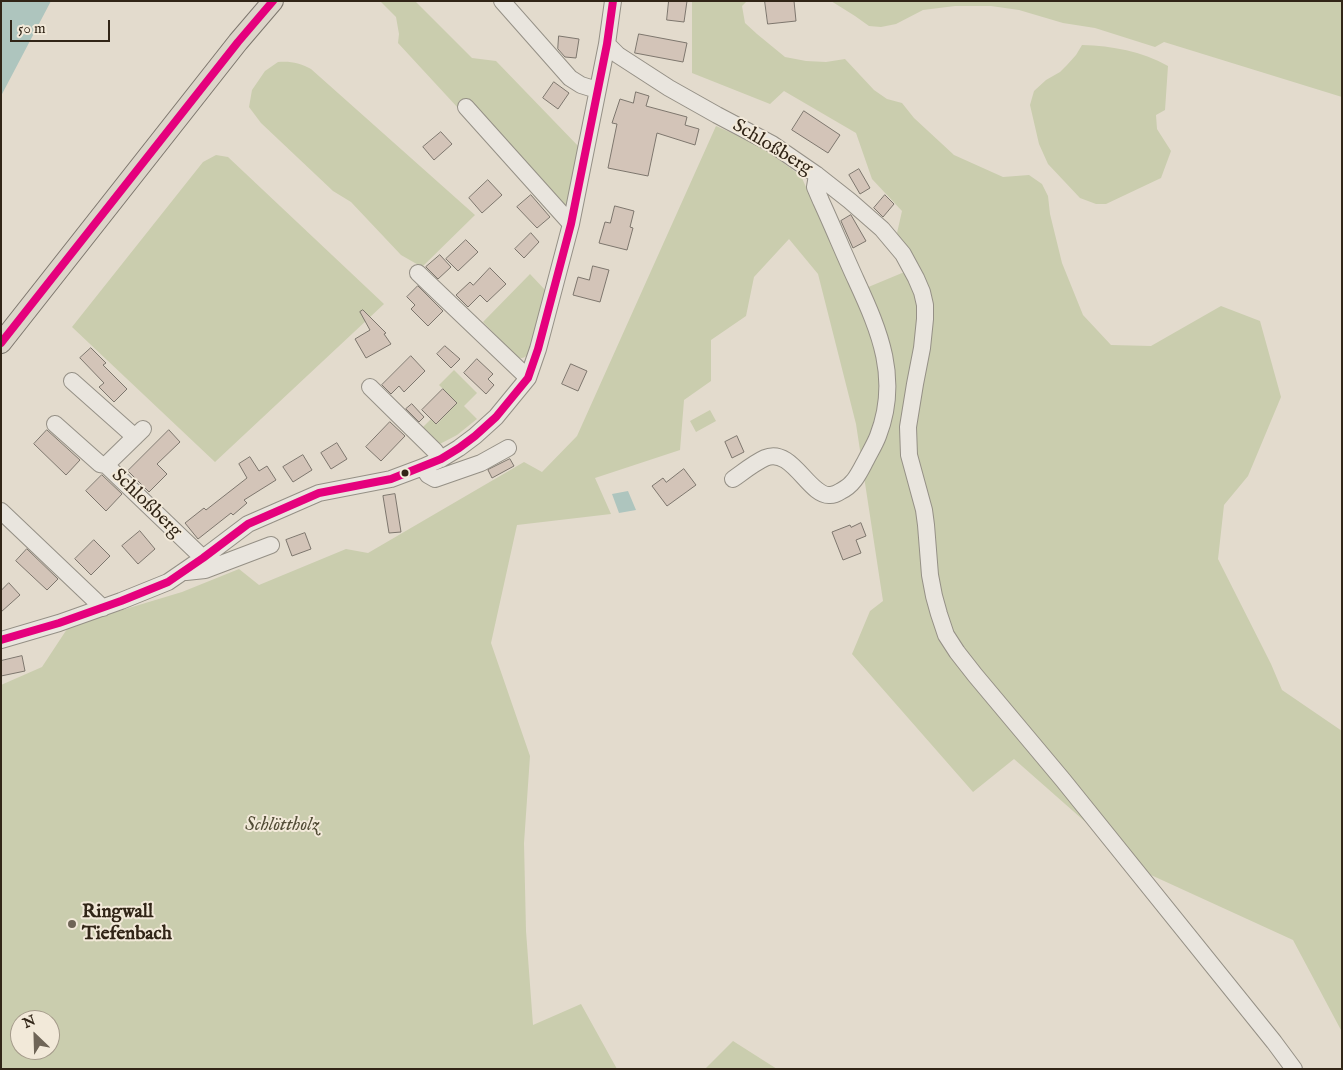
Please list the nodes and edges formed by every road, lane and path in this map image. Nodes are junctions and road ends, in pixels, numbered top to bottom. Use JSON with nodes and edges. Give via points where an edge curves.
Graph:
{"nodes":[{"id":1,"x":273,"y":1,"type":"edge"},
{"id":2,"x":502,"y":1,"type":"edge"},
{"id":3,"x":612,"y":1,"type":"edge"},
{"id":4,"x":607,"y":44,"type":"junction"},
{"id":5,"x":597,"y":90,"type":"junction"},
{"id":6,"x":466,"y":107,"type":"dead end"},
{"id":7,"x":816,"y":175,"type":"junction"},
{"id":8,"x":571,"y":224,"type":"junction"},
{"id":9,"x":418,"y":273,"type":"dead end"},
{"id":10,"x":1,"y":343,"type":"edge"},
{"id":11,"x":528,"y":378,"type":"junction"},
{"id":12,"x":72,"y":381,"type":"dead end"},
{"id":13,"x":370,"y":387,"type":"dead end"},
{"id":14,"x":55,"y":424,"type":"dead end"},
{"id":15,"x":508,"y":448,"type":"dead end"},
{"id":16,"x":441,"y":459,"type":"junction"},
{"id":17,"x":106,"y":465,"type":"junction"},
{"id":18,"x":423,"y":467,"type":"junction"},
{"id":19,"x":733,"y":479,"type":"dead end"},
{"id":20,"x":1,"y":511,"type":"edge"},
{"id":21,"x":271,"y":545,"type":"dead end"},
{"id":22,"x":203,"y":558,"type":"junction"},
{"id":23,"x":182,"y":573,"type":"junction"},
{"id":24,"x":103,"y":608,"type":"junction"},
{"id":25,"x":1,"y":640,"type":"edge"},
{"id":26,"x":1294,"y":1069,"type":"edge"}],
"edges":[{"from":1,"to":10,"type":"main road"},
{"from":2,"to":5,"type":"street","via":[[570,78]]},
{"from":3,"to":4,"type":"street"},
{"from":4,"to":5,"type":"street"},
{"from":4,"to":7,"type":"street","name":"Schloßberg","via":[[668,88],[772,144]]},
{"from":5,"to":8,"type":"street"},
{"from":6,"to":8,"type":"street"},
{"from":7,"to":19,"type":"street","via":[[815,187],[878,331],[887,370],[887,394],[878,437],[854,481],[847,488],[830,495],[817,490],[792,465],[771,456]]},
{"from":7,"to":26,"type":"street","name":"Schloßberg","via":[[882,229],[902,254],[922,292],[925,324],[908,428],[909,455],[924,510],[934,596],[946,635]]},
{"from":8,"to":11,"type":"street"},
{"from":9,"to":11,"type":"street"},
{"from":11,"to":16,"type":"street","via":[[489,424]]},
{"from":12,"to":17,"type":"street","name":"Schloßberg","via":[[138,433]]},
{"from":13,"to":16,"type":"street"},
{"from":14,"to":17,"type":"street","via":[[100,464]]},
{"from":15,"to":18,"type":"street","via":[[481,463],[436,479]]},
{"from":16,"to":18,"type":"street"},
{"from":17,"to":22,"type":"street","name":"Schloßberg"},
{"from":18,"to":22,"type":"street","via":[[391,479],[318,493],[248,524]]},
{"from":20,"to":24,"type":"street"},
{"from":21,"to":23,"type":"street","via":[[205,570]]},
{"from":22,"to":23,"type":"street"},
{"from":23,"to":24,"type":"street","via":[[168,582]]},
{"from":24,"to":25,"type":"street"}]}
